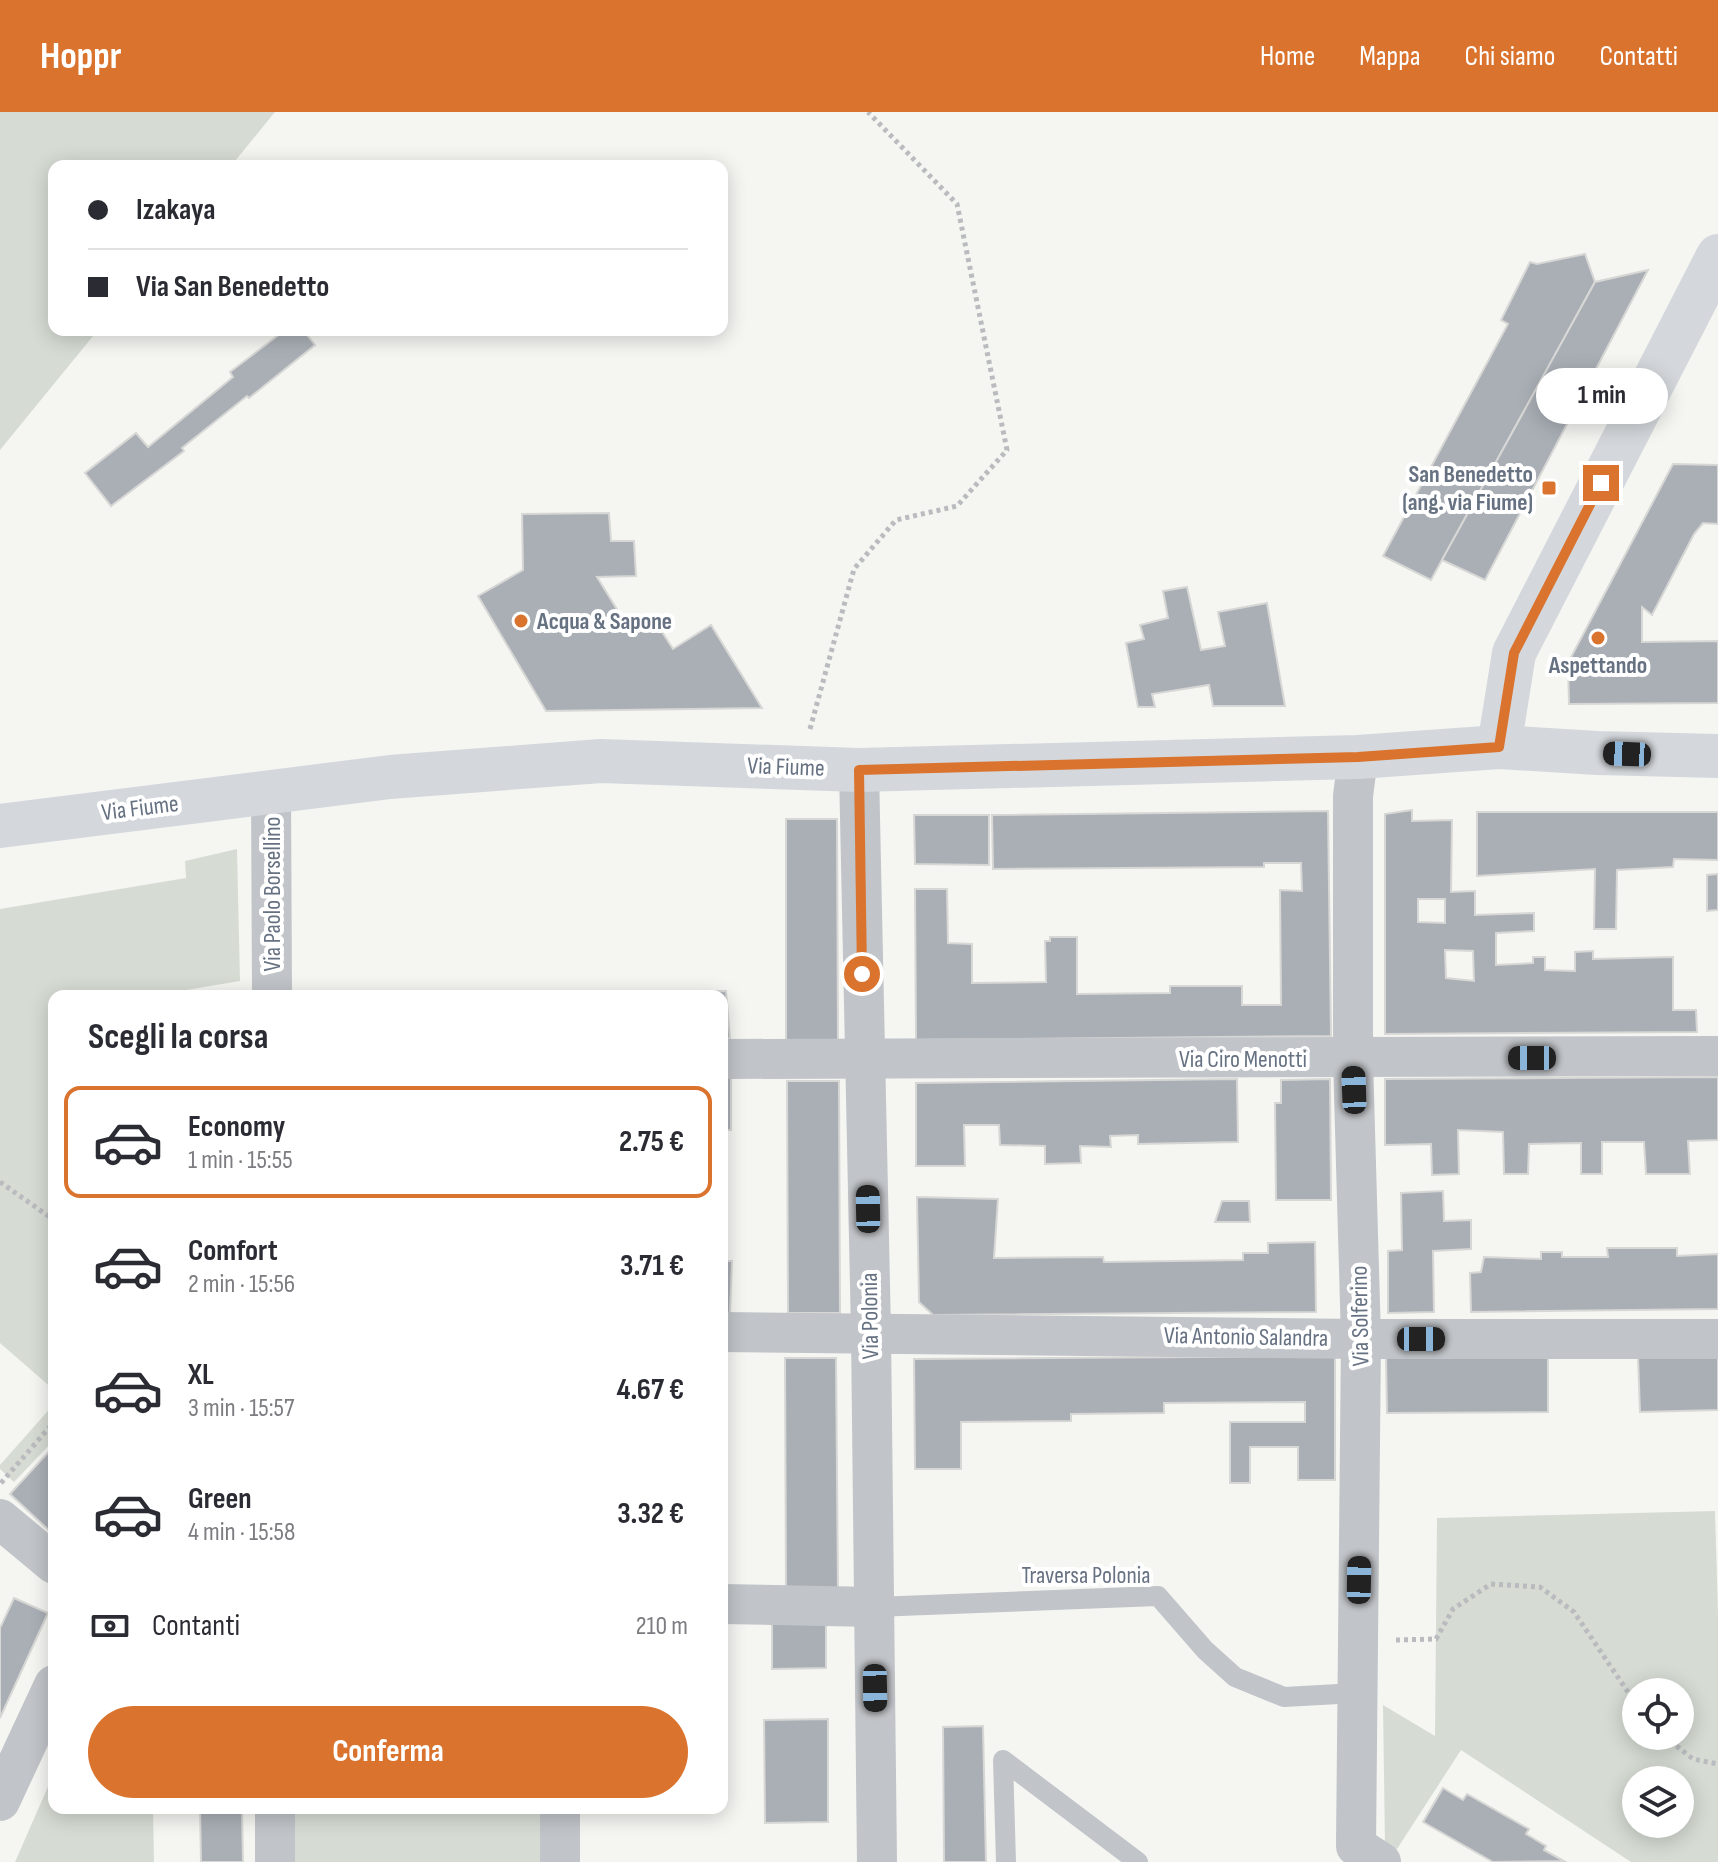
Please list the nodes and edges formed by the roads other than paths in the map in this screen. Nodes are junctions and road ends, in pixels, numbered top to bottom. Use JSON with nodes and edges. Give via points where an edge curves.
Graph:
{"nodes":[{"id":1,"x":1718,"y":256,"type":"edge"},
{"id":2,"x":1499,"y":747,"type":"junction"},
{"id":3,"x":1718,"y":756,"type":"edge"},
{"id":4,"x":1358,"y":757,"type":"junction"},
{"id":5,"x":859,"y":770,"type":"junction"},
{"id":6,"x":271,"y":792,"type":"junction"},
{"id":7,"x":0,"y":826,"type":"edge"},
{"id":8,"x":272,"y":990,"type":"edge"},
{"id":9,"x":1718,"y":1056,"type":"edge"},
{"id":10,"x":728,"y":1059,"type":"edge"},
{"id":11,"x":864,"y":1059,"type":"junction"},
{"id":12,"x":1353,"y":1059,"type":"junction"},
{"id":13,"x":728,"y":1332,"type":"edge"},
{"id":14,"x":871,"y":1332,"type":"junction"},
{"id":15,"x":1361,"y":1339,"type":"junction"},
{"id":16,"x":1718,"y":1339,"type":"edge"},
{"id":17,"x":0,"y":1519,"type":"edge"},
{"id":18,"x":48,"y":1559,"type":"edge"},
{"id":19,"x":728,"y":1604,"type":"edge"},
{"id":20,"x":874,"y":1607,"type":"junction"},
{"id":21,"x":1357,"y":1693,"type":"junction"},
{"id":22,"x":48,"y":1698,"type":"edge"},
{"id":23,"x":0,"y":1801,"type":"edge"},
{"id":24,"x":275,"y":1814,"type":"edge"},
{"id":25,"x":560,"y":1814,"type":"edge"},
{"id":26,"x":275,"y":1862,"type":"edge"},
{"id":27,"x":560,"y":1862,"type":"edge"},
{"id":28,"x":877,"y":1862,"type":"edge"},
{"id":29,"x":1006,"y":1862,"type":"edge"},
{"id":30,"x":1138,"y":1862,"type":"edge"},
{"id":31,"x":1381,"y":1862,"type":"edge"}],
"edges":[{"from":1,"to":2,"type":"main road","via":[[1514,653]]},
{"from":2,"to":3,"type":"main road","name":"Via Fiume"},
{"from":2,"to":4,"type":"main road","name":"Via Fiume"},
{"from":4,"to":5,"type":"main road","name":"Via Fiume"},
{"from":4,"to":12,"type":"street","name":"Via Solferino","via":[[1353,796]]},
{"from":5,"to":6,"type":"main road","name":"Via Fiume","via":[[601,761]]},
{"from":5,"to":11,"type":"street","name":"Via Polonia"},
{"from":6,"to":7,"type":"main road","name":"Via Fiume"},
{"from":6,"to":8,"type":"street","name":"Via Paolo Borsellino"},
{"from":9,"to":12,"type":"street","name":"Via Ciro Menotti"},
{"from":10,"to":11,"type":"street","name":"Via Ciro Menotti"},
{"from":11,"to":12,"type":"street","name":"Via Ciro Menotti"},
{"from":11,"to":14,"type":"street","name":"Via Polonia"},
{"from":12,"to":15,"type":"street","name":"Via Solferino"},
{"from":13,"to":14,"type":"street","name":"Via Antonio Salandra"},
{"from":14,"to":15,"type":"street","name":"Via Antonio Salandra"},
{"from":14,"to":20,"type":"street","name":"Via Polonia"},
{"from":15,"to":16,"type":"street","name":"Via Antonio Salandra"},
{"from":15,"to":21,"type":"street","name":"Via Solferino"},
{"from":17,"to":18,"type":"street"},
{"from":19,"to":20,"type":"street"},
{"from":20,"to":21,"type":"lane","name":"Traversa Polonia","via":[[1158,1596],[1235,1677],[1284,1697]]},
{"from":20,"to":28,"type":"street","name":"Via Polonia"},
{"from":21,"to":31,"type":"street","name":"Via Solferino","via":[[1356,1846]]},
{"from":22,"to":23,"type":"street"},
{"from":24,"to":26,"type":"street"},
{"from":25,"to":27,"type":"street"},
{"from":29,"to":30,"type":"lane","via":[[1003,1760]]}]}
